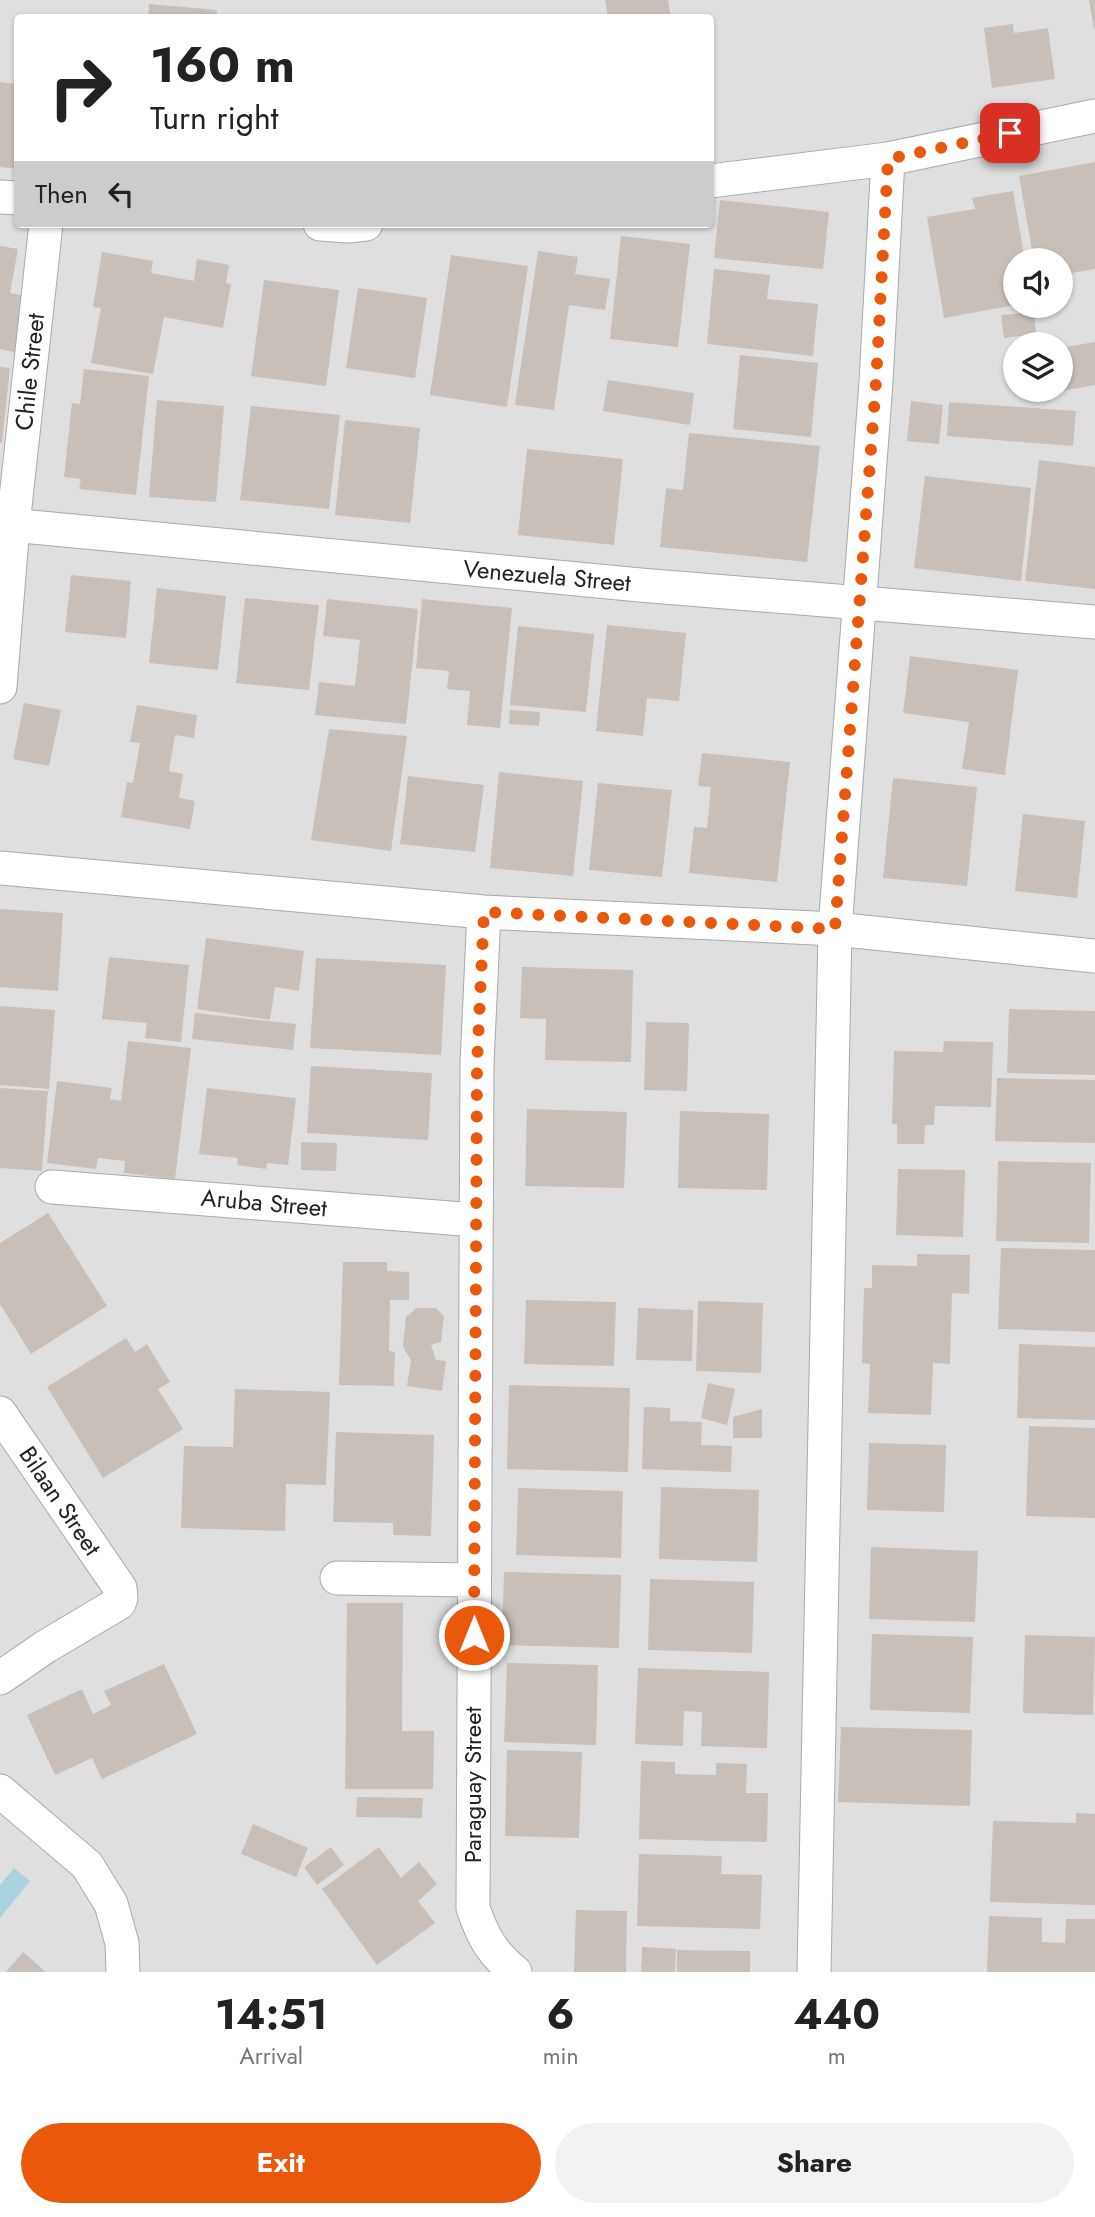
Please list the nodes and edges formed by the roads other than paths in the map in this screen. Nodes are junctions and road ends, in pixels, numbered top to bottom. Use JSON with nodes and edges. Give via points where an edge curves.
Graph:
{"nodes":[{"id":1,"x":1095,"y":116,"type":"edge"},
{"id":2,"x":888,"y":159,"type":"junction"},
{"id":3,"x":714,"y":181,"type":"edge"},
{"id":4,"x":45,"y":228,"type":"edge"},
{"id":5,"x":6,"y":525,"type":"edge"},
{"id":6,"x":860,"y":603,"type":"junction"},
{"id":7,"x":1095,"y":622,"type":"edge"},
{"id":8,"x":0,"y":687,"type":"edge"},
{"id":9,"x":0,"y":868,"type":"edge"},
{"id":10,"x":484,"y":912,"type":"junction"},
{"id":11,"x":835,"y":929,"type":"junction"},
{"id":12,"x":1095,"y":956,"type":"edge"},
{"id":13,"x":52,"y":1187,"type":"dead end"},
{"id":14,"x":476,"y":1220,"type":"junction"},
{"id":15,"x":0,"y":1413,"type":"edge"},
{"id":16,"x":337,"y":1578,"type":"dead end"},
{"id":17,"x":474,"y":1580,"type":"junction"},
{"id":18,"x":0,"y":1678,"type":"edge"},
{"id":19,"x":0,"y":1791,"type":"edge"},
{"id":20,"x":123,"y":1972,"type":"edge"},
{"id":21,"x":515,"y":1972,"type":"edge"},
{"id":22,"x":814,"y":1972,"type":"edge"}],
"edges":[{"from":1,"to":2,"type":"street"},
{"from":2,"to":3,"type":"street"},
{"from":2,"to":6,"type":"street"},
{"from":4,"to":5,"type":"street","name":"Chile Street"},
{"from":5,"to":6,"type":"street","name":"Venezuela Street"},
{"from":5,"to":8,"type":"street","name":"Chile Street"},
{"from":6,"to":7,"type":"street","name":"Venezuela Street"},
{"from":6,"to":11,"type":"street"},
{"from":9,"to":10,"type":"street"},
{"from":10,"to":11,"type":"street"},
{"from":10,"to":14,"type":"street","name":"Paraguay Street"},
{"from":11,"to":12,"type":"street"},
{"from":11,"to":22,"type":"street"},
{"from":13,"to":14,"type":"street","name":"Aruba Street"},
{"from":14,"to":17,"type":"street","name":"Paraguay Street"},
{"from":15,"to":18,"type":"street","name":"Bilaan Street","via":[[120,1588],[121,1598]]},
{"from":16,"to":17,"type":"street"},
{"from":17,"to":21,"type":"street","name":"Paraguay Street","via":[[473,1908],[483,1937]]},
{"from":19,"to":20,"type":"street","via":[[87,1865],[111,1904],[122,1943]]}]}
